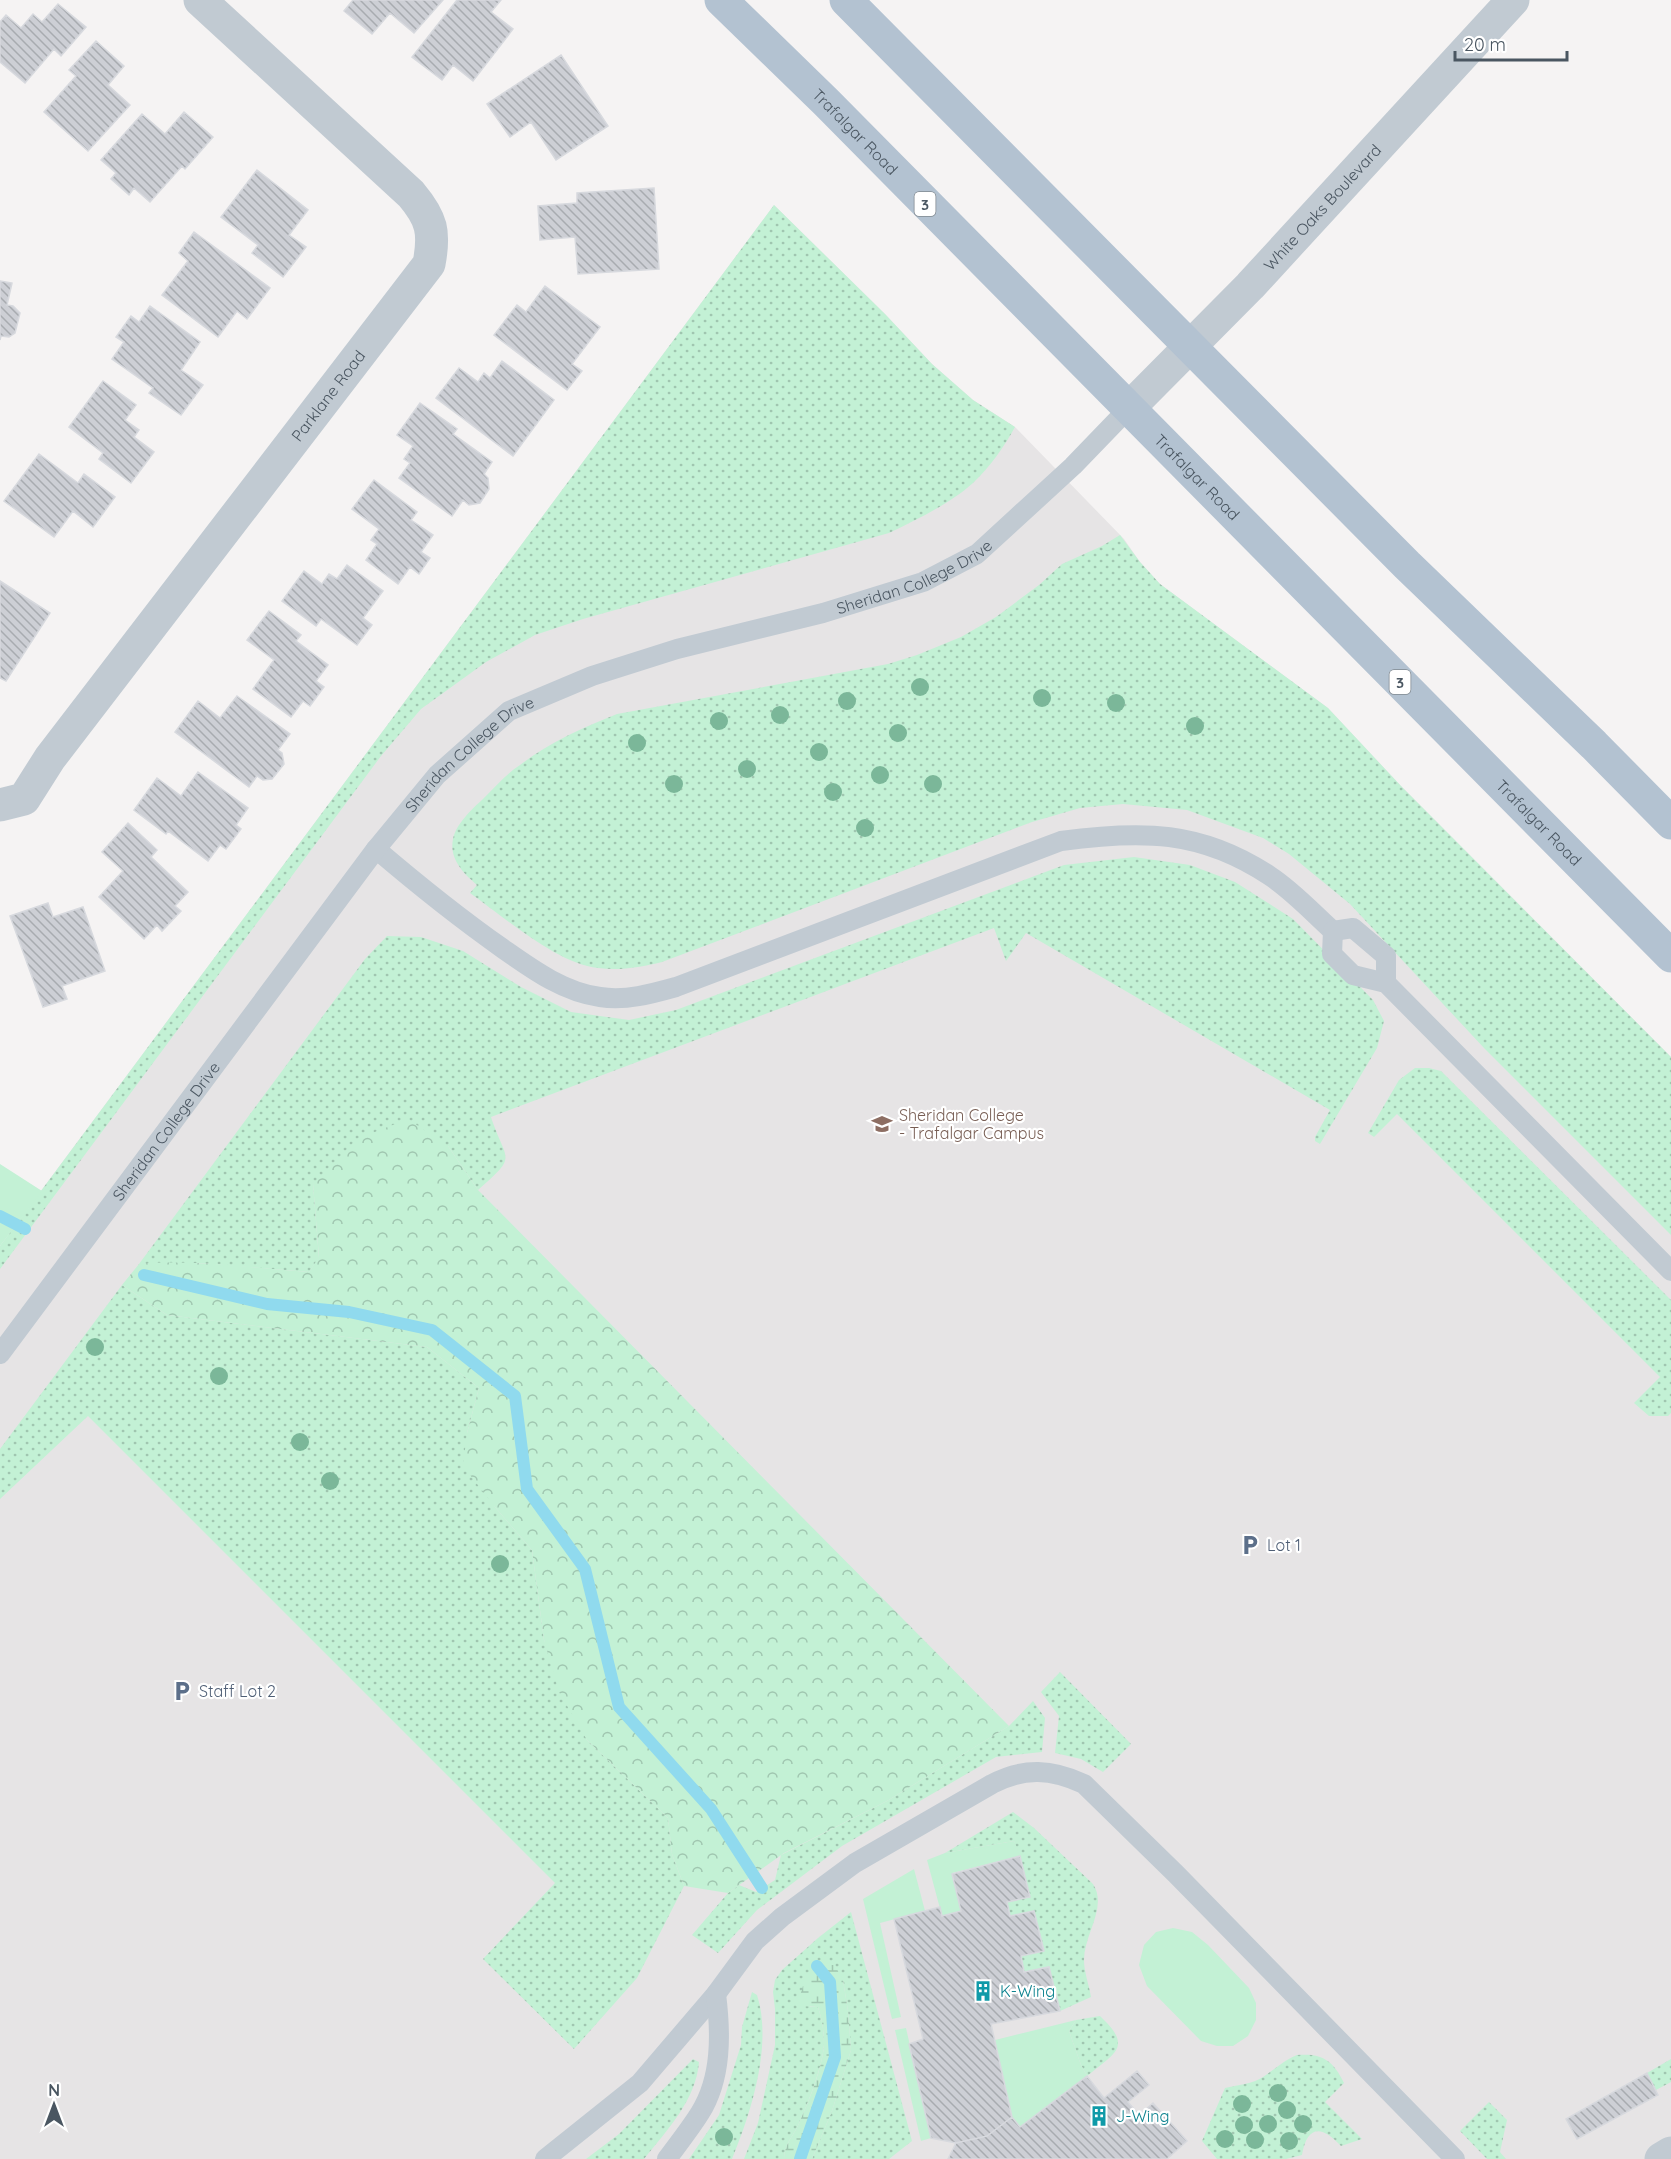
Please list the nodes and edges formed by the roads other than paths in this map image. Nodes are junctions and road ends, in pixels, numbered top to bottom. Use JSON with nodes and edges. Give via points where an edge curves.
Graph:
{"nodes":[{"id":1,"x":200,"y":0,"type":"edge"},
{"id":2,"x":721,"y":0,"type":"edge"},
{"id":3,"x":846,"y":0,"type":"edge"},
{"id":4,"x":1513,"y":0,"type":"edge"},
{"id":5,"x":1191,"y":347,"type":"junction"},
{"id":6,"x":1128,"y":409,"type":"junction"},
{"id":7,"x":0,"y":805,"type":"edge"},
{"id":8,"x":1671,"y":823,"type":"edge"},
{"id":9,"x":376,"y":849,"type":"junction"},
{"id":10,"x":1333,"y":931,"type":"junction"},
{"id":11,"x":1671,"y":956,"type":"edge"},
{"id":12,"x":1386,"y":983,"type":"junction"},
{"id":13,"x":1671,"y":1271,"type":"edge"},
{"id":14,"x":0,"y":1354,"type":"edge"},
{"id":15,"x":716,"y":1994,"type":"junction"},
{"id":16,"x":1671,"y":2153,"type":"edge"},
{"id":17,"x":545,"y":2159,"type":"edge"},
{"id":18,"x":667,"y":2159,"type":"edge"},
{"id":19,"x":1455,"y":2159,"type":"edge"},
{"id":20,"x":1661,"y":2159,"type":"edge"}],
"edges":[{"from":1,"to":7,"type":"street","name":"Parklane Road","via":[[411,194],[423,208],[432,229],[429,264],[50,758],[24,799]]},
{"from":2,"to":6,"type":"main road","name":"Trafalgar Road","number":"3"},
{"from":3,"to":5,"type":"main road"},
{"from":4,"to":5,"type":"street","name":"White Oaks Boulevard"},
{"from":5,"to":6,"type":"street","name":"White Oaks Boulevard"},
{"from":5,"to":8,"type":"main road"},
{"from":6,"to":9,"type":"lane","name":"Sheridan College Drive","via":[[1073,466],[977,554],[923,582],[592,675],[509,711],[437,776]]},
{"from":6,"to":11,"type":"main road","name":"Trafalgar Road","number":"3"},
{"from":9,"to":10,"type":"lane","via":[[465,922],[541,976],[600,997],[636,997],[676,987],[1061,841],[1102,835],[1174,836],[1243,860],[1272,877]]},
{"from":9,"to":14,"type":"lane","name":"Sheridan College Drive"},
{"from":10,"to":12,"type":"lane","via":[[1332,954],[1353,975]]},
{"from":10,"to":12,"type":"lane","via":[[1353,928],[1386,956]]},
{"from":12,"to":13,"type":"lane"},
{"from":15,"to":17,"type":"lane","via":[[640,2083]]},
{"from":15,"to":18,"type":"lane","via":[[720,2026],[716,2072],[701,2111]]},
{"from":15,"to":19,"type":"lane","via":[[755,1941],[855,1863],[1006,1777],[1047,1772],[1065,1775],[1084,1784],[1176,1874]]},
{"from":16,"to":20,"type":"street"}]}
